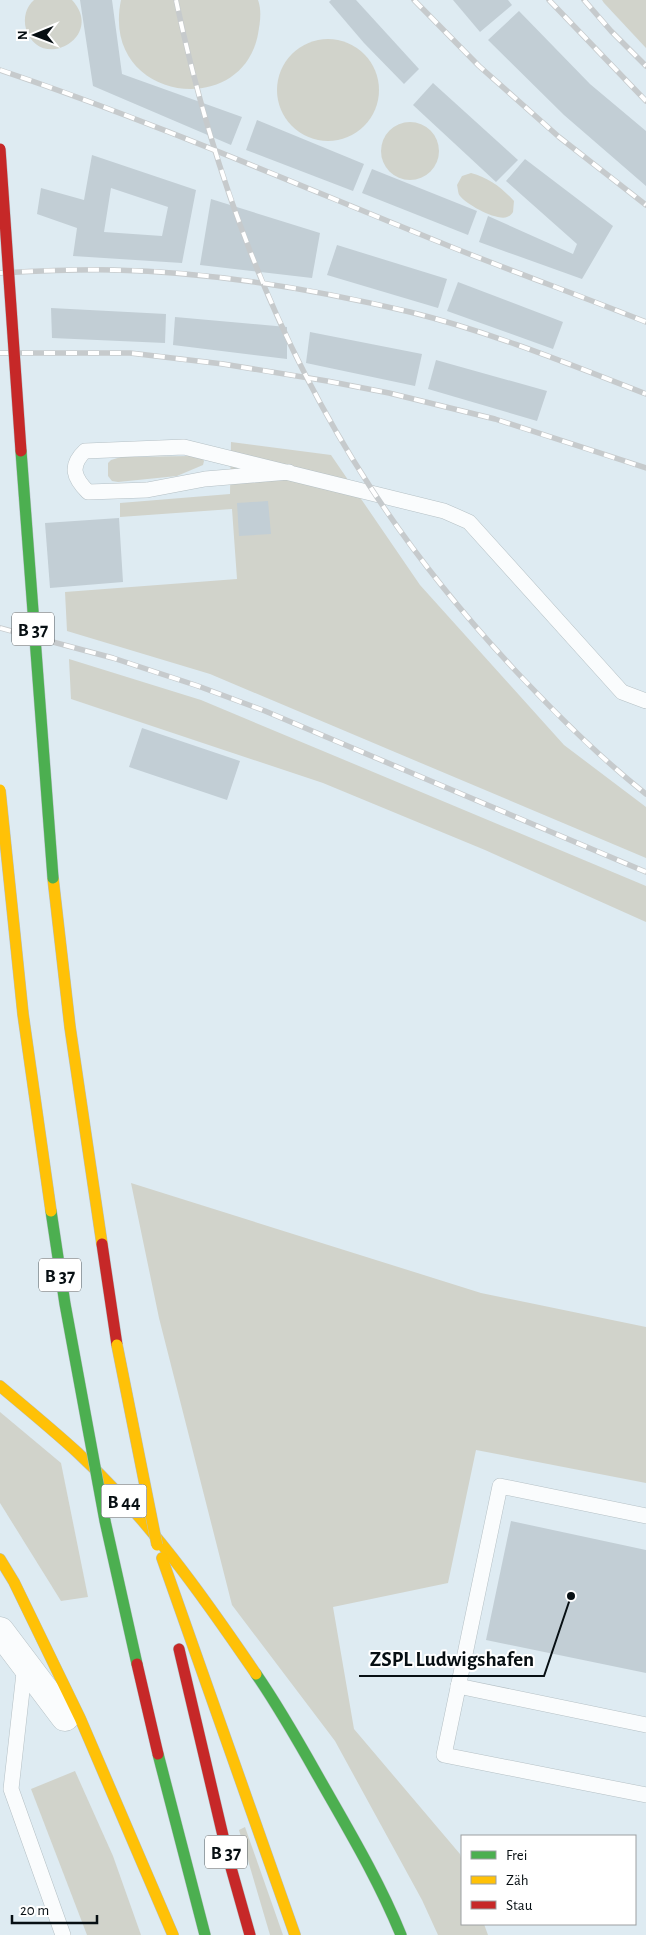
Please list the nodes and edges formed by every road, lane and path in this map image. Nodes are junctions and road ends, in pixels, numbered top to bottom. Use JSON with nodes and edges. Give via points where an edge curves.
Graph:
{"nodes":[{"id":1,"x":0,"y":149,"type":"edge"},
{"id":2,"x":289,"y":472,"type":"junction"},
{"id":3,"x":646,"y":701,"type":"edge"},
{"id":4,"x":0,"y":790,"type":"edge"},
{"id":5,"x":0,"y":1386,"type":"edge"},
{"id":6,"x":646,"y":1516,"type":"edge"},
{"id":7,"x":157,"y":1545,"type":"junction"},
{"id":8,"x":0,"y":1560,"type":"edge"},
{"id":9,"x":0,"y":1631,"type":"edge"},
{"id":10,"x":25,"y":1664,"type":"junction"},
{"id":11,"x":458,"y":1686,"type":"junction"},
{"id":12,"x":65,"y":1717,"type":"dead end"},
{"id":13,"x":646,"y":1725,"type":"edge"},
{"id":14,"x":646,"y":1795,"type":"edge"},
{"id":15,"x":63,"y":1935,"type":"edge"},
{"id":16,"x":173,"y":1935,"type":"edge"},
{"id":17,"x":205,"y":1935,"type":"edge"},
{"id":18,"x":250,"y":1935,"type":"edge"},
{"id":19,"x":295,"y":1935,"type":"edge"},
{"id":20,"x":401,"y":1935,"type":"edge"}],
"edges":[{"from":1,"to":7,"type":"highway","number":"B 37","bridge":true,"via":[[53,878],[85,1137],[117,1344]]},
{"from":2,"to":2,"type":"lane","via":[[184,447],[85,451],[78,458],[74,472],[88,492],[147,490],[205,479]]},
{"from":2,"to":3,"type":"lane","via":[[444,511],[469,522],[622,692]]},
{"from":4,"to":17,"type":"highway","number":"B 37","bridge":true,"via":[[23,1014],[65,1304],[104,1521],[158,1754]]},
{"from":5,"to":20,"type":"highway","number":"B 44","via":[[78,1453],[115,1491],[153,1533],[228,1634],[268,1691],[348,1828]]},
{"from":6,"to":11,"type":"lane","via":[[500,1486]]},
{"from":7,"to":18,"type":"highway","number":"B 37","via":[[206,1767]]},
{"from":7,"to":19,"type":"highway"},
{"from":8,"to":16,"type":"highway","via":[[14,1582],[80,1718]]},
{"from":9,"to":10,"type":"street"},
{"from":10,"to":12,"type":"street"},
{"from":10,"to":15,"type":"lane","via":[[11,1789]]},
{"from":11,"to":13,"type":"lane"},
{"from":11,"to":14,"type":"lane","via":[[444,1755]]}]}
